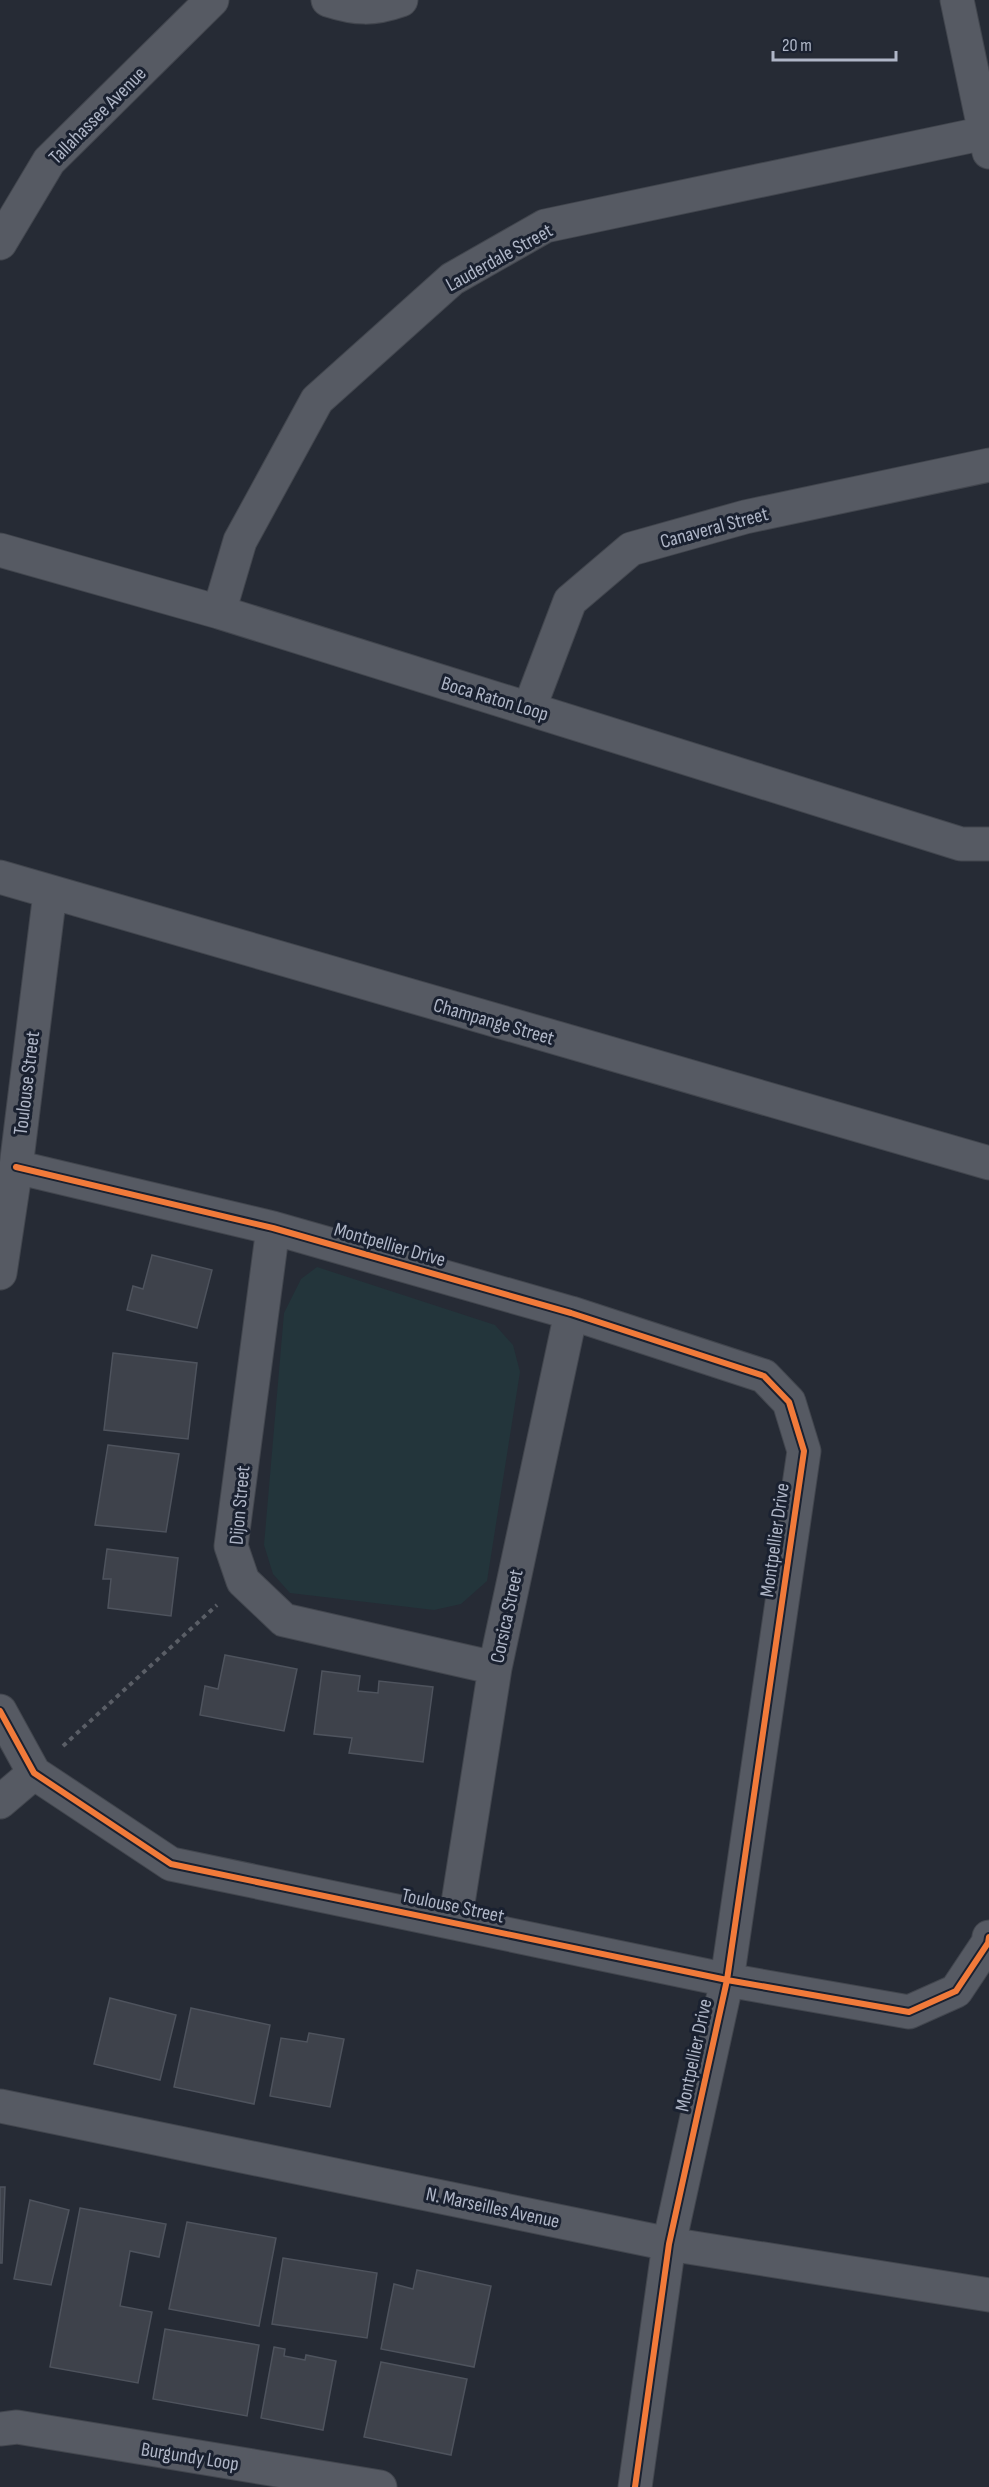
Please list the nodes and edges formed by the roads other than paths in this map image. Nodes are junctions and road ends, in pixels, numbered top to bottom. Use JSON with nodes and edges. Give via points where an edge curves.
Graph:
{"nodes":[{"id":1,"x":212,"y":0,"type":"edge"},
{"id":2,"x":328,"y":0,"type":"edge"},
{"id":3,"x":401,"y":0,"type":"edge"},
{"id":4,"x":957,"y":0,"type":"edge"},
{"id":5,"x":987,"y":142,"type":"edge"},
{"id":6,"x":0,"y":243,"type":"edge"},
{"id":7,"x":989,"y":465,"type":"edge"},
{"id":8,"x":0,"y":550,"type":"edge"},
{"id":9,"x":219,"y":612,"type":"junction"},
{"id":10,"x":529,"y":709,"type":"junction"},
{"id":11,"x":989,"y":844,"type":"edge"},
{"id":12,"x":0,"y":877,"type":"edge"},
{"id":13,"x":50,"y":893,"type":"junction"},
{"id":14,"x":989,"y":1163,"type":"edge"},
{"id":15,"x":16,"y":1167,"type":"junction"},
{"id":16,"x":273,"y":1228,"type":"junction"},
{"id":17,"x":0,"y":1273,"type":"edge"},
{"id":18,"x":572,"y":1313,"type":"junction"},
{"id":19,"x":495,"y":1668,"type":"junction"},
{"id":20,"x":0,"y":1711,"type":"edge"},
{"id":21,"x":34,"y":1773,"type":"junction"},
{"id":22,"x":0,"y":1802,"type":"edge"},
{"id":23,"x":456,"y":1922,"type":"junction"},
{"id":24,"x":989,"y":1936,"type":"edge"},
{"id":25,"x":727,"y":1980,"type":"junction"},
{"id":26,"x":0,"y":2106,"type":"edge"},
{"id":27,"x":669,"y":2244,"type":"junction"},
{"id":28,"x":989,"y":2295,"type":"edge"},
{"id":29,"x":0,"y":2429,"type":"edge"},
{"id":30,"x":380,"y":2487,"type":"edge"},
{"id":31,"x":635,"y":2487,"type":"edge"}],
"edges":[{"from":1,"to":6,"type":"street","name":"Tallahassee Avenue","via":[[49,160]]},
{"from":2,"to":3,"type":"street","via":[[354,8],[382,7]]},
{"from":4,"to":5,"type":"street"},
{"from":5,"to":9,"type":"street","name":"Lauderdale Street","via":[[545,226],[452,279],[317,400],[240,541]]},
{"from":7,"to":10,"type":"street","name":"Canaveral Street","via":[[745,517],[631,549],[570,601]]},
{"from":8,"to":9,"type":"street","name":"Boca Raton Loop"},
{"from":9,"to":10,"type":"street","name":"Boca Raton Loop"},
{"from":10,"to":11,"type":"street","name":"Boca Raton Loop","via":[[961,844]]},
{"from":12,"to":13,"type":"street","name":"Champange Street"},
{"from":13,"to":14,"type":"street","name":"Champange Street"},
{"from":13,"to":15,"type":"street","name":"Toulouse Street"},
{"from":15,"to":16,"type":"street","name":"Montpellier Drive"},
{"from":15,"to":17,"type":"street","name":"Toulouse Street"},
{"from":16,"to":18,"type":"street","name":"Montpellier Drive"},
{"from":16,"to":19,"type":"street","name":"Dijon Street","via":[[231,1546],[243,1581],[284,1620]]},
{"from":18,"to":19,"type":"street","name":"Corsica Street"},
{"from":18,"to":25,"type":"street","name":"Montpellier Drive","via":[[764,1376],[789,1402],[804,1451]]},
{"from":19,"to":23,"type":"street","name":"Corsica Street"},
{"from":20,"to":21,"type":"street","name":"Toulouse Street"},
{"from":21,"to":22,"type":"street"},
{"from":21,"to":23,"type":"street","name":"Toulouse Street","via":[[171,1864]]},
{"from":23,"to":25,"type":"street","name":"Toulouse Street"},
{"from":24,"to":25,"type":"street","name":"Toulouse Street","via":[[988,1944],[956,1991],[909,2012]]},
{"from":25,"to":27,"type":"street","name":"Montpellier Drive"},
{"from":26,"to":27,"type":"street","name":"N. Marseilles Avenue"},
{"from":27,"to":28,"type":"street","name":"N. Marseilles Avenue"},
{"from":27,"to":31,"type":"street","name":"Montpellier Drive"},
{"from":29,"to":30,"type":"street","name":"Burgundy Loop","via":[[17,2427]]}]}
